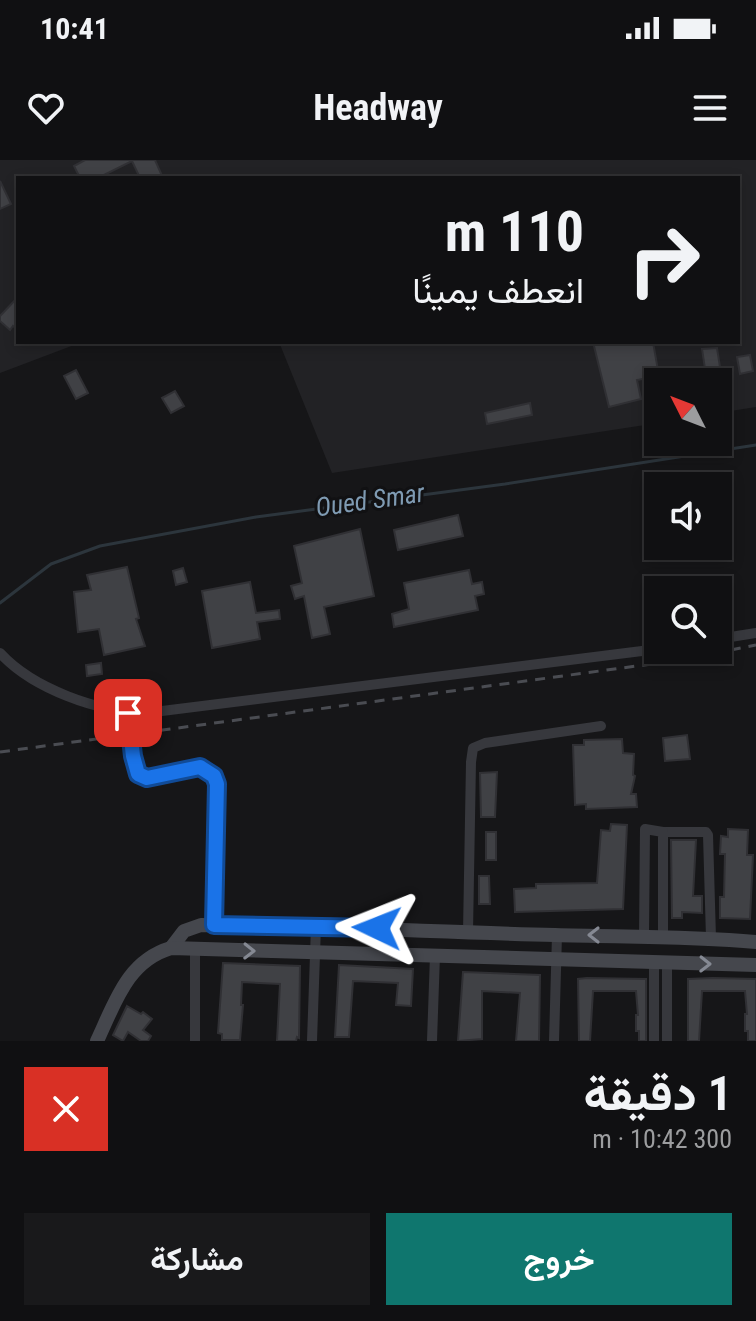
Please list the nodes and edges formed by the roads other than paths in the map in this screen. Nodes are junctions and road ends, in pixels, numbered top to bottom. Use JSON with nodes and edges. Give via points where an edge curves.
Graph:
{"nodes":[{"id":1,"x":756,"y":633,"type":"edge"},
{"id":2,"x":732,"y":637,"type":"edge"},
{"id":3,"x":644,"y":651,"type":"edge"},
{"id":4,"x":0,"y":653,"type":"edge"},
{"id":5,"x":128,"y":713,"type":"junction"},
{"id":6,"x":601,"y":726,"type":"dead end"},
{"id":7,"x":663,"y":832,"type":"junction"},
{"id":8,"x":214,"y":925,"type":"junction"},
{"id":9,"x":316,"y":926,"type":"junction"},
{"id":10,"x":468,"y":932,"type":"junction"},
{"id":11,"x":557,"y":935,"type":"junction"},
{"id":12,"x":644,"y":935,"type":"junction"},
{"id":13,"x":663,"y":936,"type":"junction"},
{"id":14,"x":711,"y":938,"type":"junction"},
{"id":15,"x":756,"y":942,"type":"edge"},
{"id":16,"x":171,"y":948,"type":"junction"},
{"id":17,"x":195,"y":950,"type":"junction"},
{"id":18,"x":315,"y":953,"type":"junction"},
{"id":19,"x":435,"y":955,"type":"junction"},
{"id":20,"x":557,"y":959,"type":"junction"},
{"id":21,"x":660,"y":963,"type":"junction"},
{"id":22,"x":756,"y":965,"type":"edge"},
{"id":23,"x":97,"y":1041,"type":"edge"},
{"id":24,"x":195,"y":1041,"type":"edge"},
{"id":25,"x":312,"y":1041,"type":"edge"},
{"id":26,"x":432,"y":1041,"type":"edge"},
{"id":27,"x":554,"y":1041,"type":"edge"},
{"id":28,"x":654,"y":1041,"type":"edge"},
{"id":29,"x":667,"y":1041,"type":"edge"}],
"edges":[{"from":1,"to":2,"type":"street"},
{"from":3,"to":5,"type":"street"},
{"from":4,"to":5,"type":"street","via":[[26,675],[66,695]]},
{"from":5,"to":8,"type":"street","via":[[138,774],[147,778],[200,767],[214,776]]},
{"from":6,"to":10,"type":"street","via":[[473,748]]},
{"from":7,"to":12,"type":"street","via":[[644,833]]},
{"from":7,"to":13,"type":"street"},
{"from":7,"to":14,"type":"street","via":[[708,835]]},
{"from":8,"to":9,"type":"street"},
{"from":8,"to":16,"type":"street","via":[[189,928]]},
{"from":9,"to":10,"type":"street"},
{"from":9,"to":18,"type":"street"},
{"from":10,"to":11,"type":"street"},
{"from":12,"to":11,"type":"street","one_way":true},
{"from":11,"to":20,"type":"street"},
{"from":12,"to":13,"type":"street"},
{"from":13,"to":14,"type":"street"},
{"from":14,"to":15,"type":"street"},
{"from":16,"to":17,"type":"street"},
{"from":16,"to":23,"type":"street","via":[[147,958],[129,976]]},
{"from":17,"to":18,"type":"street","one_way":true},
{"from":17,"to":24,"type":"street"},
{"from":18,"to":19,"type":"street"},
{"from":18,"to":25,"type":"street"},
{"from":19,"to":20,"type":"street"},
{"from":19,"to":26,"type":"street"},
{"from":20,"to":21,"type":"street"},
{"from":20,"to":27,"type":"street"},
{"from":21,"to":22,"type":"street","one_way":true},
{"from":21,"to":28,"type":"street"},
{"from":21,"to":29,"type":"street"}]}
